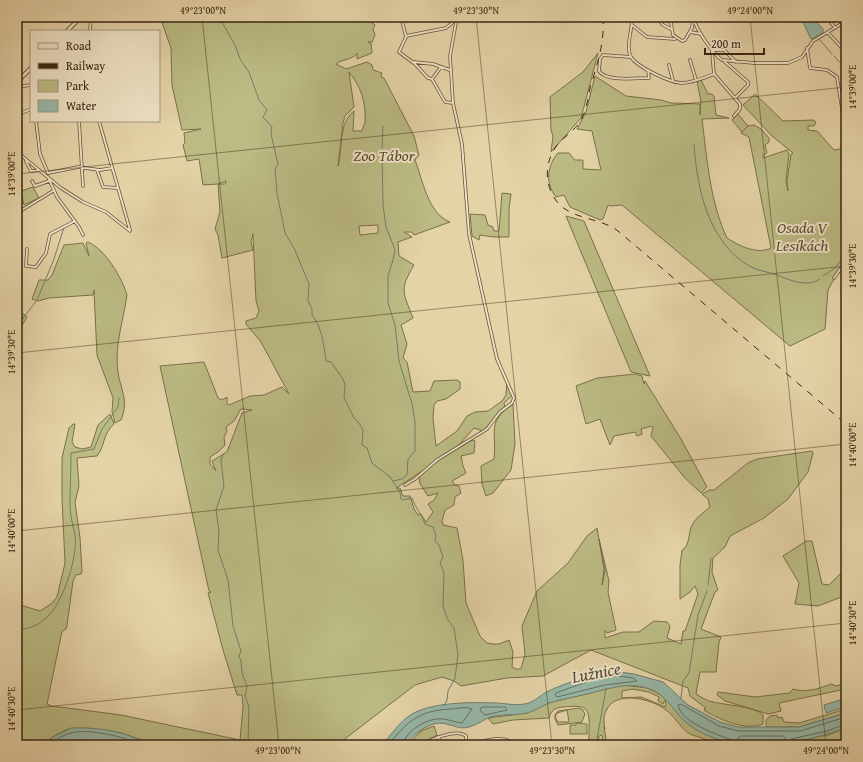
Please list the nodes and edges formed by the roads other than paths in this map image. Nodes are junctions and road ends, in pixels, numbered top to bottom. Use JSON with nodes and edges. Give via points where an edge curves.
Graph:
{"nodes":[{"id":1,"x":81,"y":17,"type":"edge"},
{"id":2,"x":91,"y":17,"type":"edge"},
{"id":3,"x":401,"y":17,"type":"edge"},
{"id":4,"x":632,"y":17,"type":"edge"},
{"id":5,"x":657,"y":17,"type":"edge"},
{"id":6,"x":670,"y":17,"type":"edge"},
{"id":7,"x":827,"y":17,"type":"edge"},
{"id":8,"x":842,"y":17,"type":"edge"},
{"id":9,"x":457,"y":18,"type":"edge"},
{"id":10,"x":693,"y":18,"type":"edge"},
{"id":11,"x":846,"y":21,"type":"edge"},
{"id":12,"x":632,"y":24,"type":"junction"},
{"id":13,"x":73,"y":25,"type":"junction"},
{"id":14,"x":835,"y":28,"type":"junction"},
{"id":15,"x":68,"y":30,"type":"edge"},
{"id":16,"x":73,"y":30,"type":"edge"},
{"id":17,"x":90,"y":30,"type":"edge"},
{"id":18,"x":671,"y":30,"type":"junction"},
{"id":19,"x":690,"y":32,"type":"junction"},
{"id":20,"x":828,"y":33,"type":"junction"},
{"id":21,"x":702,"y":34,"type":"junction"},
{"id":22,"x":406,"y":36,"type":"junction"},
{"id":23,"x":666,"y":39,"type":"junction"},
{"id":24,"x":676,"y":39,"type":"junction"},
{"id":25,"x":807,"y":47,"type":"junction"},
{"id":26,"x":712,"y":50,"type":"junction"},
{"id":27,"x":721,"y":50,"type":"junction"},
{"id":28,"x":846,"y":52,"type":"edge"},
{"id":29,"x":715,"y":54,"type":"junction"},
{"id":30,"x":631,"y":57,"type":"junction"},
{"id":31,"x":690,"y":60,"type":"dead end"},
{"id":32,"x":725,"y":61,"type":"junction"},
{"id":33,"x":413,"y":62,"type":"junction"},
{"id":34,"x":736,"y":62,"type":"junction"},
{"id":35,"x":669,"y":65,"type":"dead end"},
{"id":36,"x":441,"y":67,"type":"junction"},
{"id":37,"x":30,"y":69,"type":"edge"},
{"id":38,"x":451,"y":70,"type":"junction"},
{"id":39,"x":648,"y":70,"type":"junction"},
{"id":40,"x":714,"y":74,"type":"junction"},
{"id":41,"x":432,"y":78,"type":"junction"},
{"id":42,"x":696,"y":80,"type":"junction"},
{"id":43,"x":674,"y":81,"type":"junction"},
{"id":44,"x":17,"y":82,"type":"edge"},
{"id":45,"x":30,"y":85,"type":"edge"},
{"id":46,"x":17,"y":87,"type":"edge"},
{"id":47,"x":736,"y":97,"type":"junction"},
{"id":48,"x":453,"y":103,"type":"junction"},
{"id":49,"x":30,"y":109,"type":"edge"},
{"id":50,"x":17,"y":115,"type":"edge"},
{"id":51,"x":734,"y":116,"type":"dead end"},
{"id":52,"x":844,"y":121,"type":"dead end"},
{"id":53,"x":36,"y":122,"type":"edge"},
{"id":54,"x":78,"y":122,"type":"edge"},
{"id":55,"x":99,"y":122,"type":"edge"},
{"id":56,"x":17,"y":145,"type":"edge"},
{"id":57,"x":17,"y":152,"type":"edge"},
{"id":58,"x":23,"y":157,"type":"junction"},
{"id":59,"x":26,"y":161,"type":"junction"},
{"id":60,"x":82,"y":167,"type":"junction"},
{"id":61,"x":112,"y":168,"type":"junction"},
{"id":62,"x":39,"y":170,"type":"junction"},
{"id":63,"x":97,"y":170,"type":"junction"},
{"id":64,"x":48,"y":174,"type":"junction"},
{"id":65,"x":49,"y":180,"type":"junction"},
{"id":66,"x":32,"y":182,"type":"dead end"},
{"id":67,"x":83,"y":186,"type":"dead end"},
{"id":68,"x":118,"y":188,"type":"junction"},
{"id":69,"x":53,"y":191,"type":"junction"},
{"id":70,"x":17,"y":213,"type":"edge"},
{"id":71,"x":75,"y":221,"type":"junction"},
{"id":72,"x":83,"y":235,"type":"dead end"},
{"id":73,"x":26,"y":249,"type":"dead end"},
{"id":74,"x":846,"y":261,"type":"edge"},
{"id":75,"x":834,"y":278,"type":"dead end"},
{"id":76,"x":405,"y":485,"type":"dead end"},
{"id":77,"x":438,"y":737,"type":"junction"},
{"id":78,"x":426,"y":744,"type":"edge"},
{"id":79,"x":477,"y":744,"type":"edge"},
{"id":80,"x":421,"y":745,"type":"edge"},
{"id":81,"x":441,"y":745,"type":"edge"},
{"id":82,"x":466,"y":745,"type":"edge"},
{"id":83,"x":513,"y":745,"type":"edge"},
{"id":84,"x":534,"y":745,"type":"edge"},
{"id":85,"x":547,"y":745,"type":"edge"}],
"edges":[{"from":1,"to":13,"type":"street"},
{"from":2,"to":17,"type":"street"},
{"from":3,"to":22,"type":"street"},
{"from":4,"to":12,"type":"street"},
{"from":5,"to":18,"type":"street"},
{"from":6,"to":18,"type":"street"},
{"from":7,"to":14,"type":"street"},
{"from":8,"to":11,"type":"street"},
{"from":9,"to":22,"type":"street","via":[[444,28]]},
{"from":9,"to":38,"type":"street","via":[[450,50]]},
{"from":10,"to":19,"type":"street"},
{"from":10,"to":21,"type":"street"},
{"from":11,"to":14,"type":"street"},
{"from":12,"to":23,"type":"street","via":[[645,36]]},
{"from":12,"to":30,"type":"street","via":[[629,47]]},
{"from":13,"to":15,"type":"street"},
{"from":13,"to":16,"type":"street"},
{"from":14,"to":20,"type":"street"},
{"from":18,"to":23,"type":"street"},
{"from":18,"to":24,"type":"street"},
{"from":19,"to":21,"type":"street"},
{"from":19,"to":24,"type":"street","via":[[685,41]]},
{"from":20,"to":25,"type":"street"},
{"from":20,"to":28,"type":"street"},
{"from":21,"to":26,"type":"street"},
{"from":22,"to":33,"type":"street","via":[[399,52]]},
{"from":23,"to":24,"type":"street"},
{"from":25,"to":34,"type":"street","via":[[802,57],[786,63]]},
{"from":25,"to":52,"type":"street","via":[[810,68],[827,70],[837,77]]},
{"from":26,"to":27,"type":"street"},
{"from":26,"to":29,"type":"street"},
{"from":26,"to":40,"type":"street"},
{"from":27,"to":29,"type":"street"},
{"from":27,"to":34,"type":"street"},
{"from":29,"to":32,"type":"street"},
{"from":30,"to":39,"type":"street"},
{"from":30,"to":39,"type":"street","via":[[603,55],[599,71],[607,77],[614,78],[649,78]]},
{"from":31,"to":42,"type":"street"},
{"from":32,"to":34,"type":"street"},
{"from":32,"to":47,"type":"street","via":[[748,82]]},
{"from":33,"to":36,"type":"street","via":[[430,63]]},
{"from":33,"to":41,"type":"street","via":[[428,78]]},
{"from":35,"to":43,"type":"street"},
{"from":36,"to":38,"type":"street"},
{"from":36,"to":41,"type":"street"},
{"from":37,"to":44,"type":"street"},
{"from":38,"to":48,"type":"street"},
{"from":39,"to":43,"type":"street"},
{"from":40,"to":42,"type":"street"},
{"from":40,"to":47,"type":"street"},
{"from":41,"to":48,"type":"street","via":[[444,101]]},
{"from":42,"to":43,"type":"street"},
{"from":45,"to":46,"type":"street"},
{"from":47,"to":51,"type":"street","via":[[741,108]]},
{"from":48,"to":76,"type":"street","via":[[462,140],[470,237],[497,359],[514,398],[487,429],[433,463],[415,480]]},
{"from":49,"to":50,"type":"street"},
{"from":53,"to":64,"type":"street","via":[[40,154]]},
{"from":54,"to":60,"type":"street"},
{"from":55,"to":61,"type":"street"},
{"from":56,"to":58,"type":"street"},
{"from":57,"to":58,"type":"street"},
{"from":58,"to":59,"type":"street"},
{"from":59,"to":62,"type":"street"},
{"from":59,"to":62,"type":"street","via":[[31,171]]},
{"from":60,"to":63,"type":"street"},
{"from":60,"to":64,"type":"street"},
{"from":60,"to":67,"type":"street"},
{"from":61,"to":63,"type":"street"},
{"from":61,"to":68,"type":"street"},
{"from":62,"to":64,"type":"street"},
{"from":63,"to":68,"type":"street","via":[[103,187]]},
{"from":64,"to":65,"type":"street"},
{"from":64,"to":68,"type":"street","via":[[61,188],[110,215],[130,231]]},
{"from":65,"to":66,"type":"street","via":[[35,186]]},
{"from":65,"to":69,"type":"street"},
{"from":69,"to":70,"type":"street"},
{"from":69,"to":71,"type":"street"},
{"from":71,"to":72,"type":"street"},
{"from":71,"to":73,"type":"street","via":[[50,234],[46,253],[37,267],[26,266]]},
{"from":74,"to":75,"type":"street"},
{"from":77,"to":78,"type":"street"},
{"from":77,"to":81,"type":"street"},
{"from":77,"to":82,"type":"street","via":[[462,733],[466,737]]},
{"from":78,"to":80,"type":"street"},
{"from":79,"to":83,"type":"street","via":[[506,739]]},
{"from":84,"to":85,"type":"street"}]}
